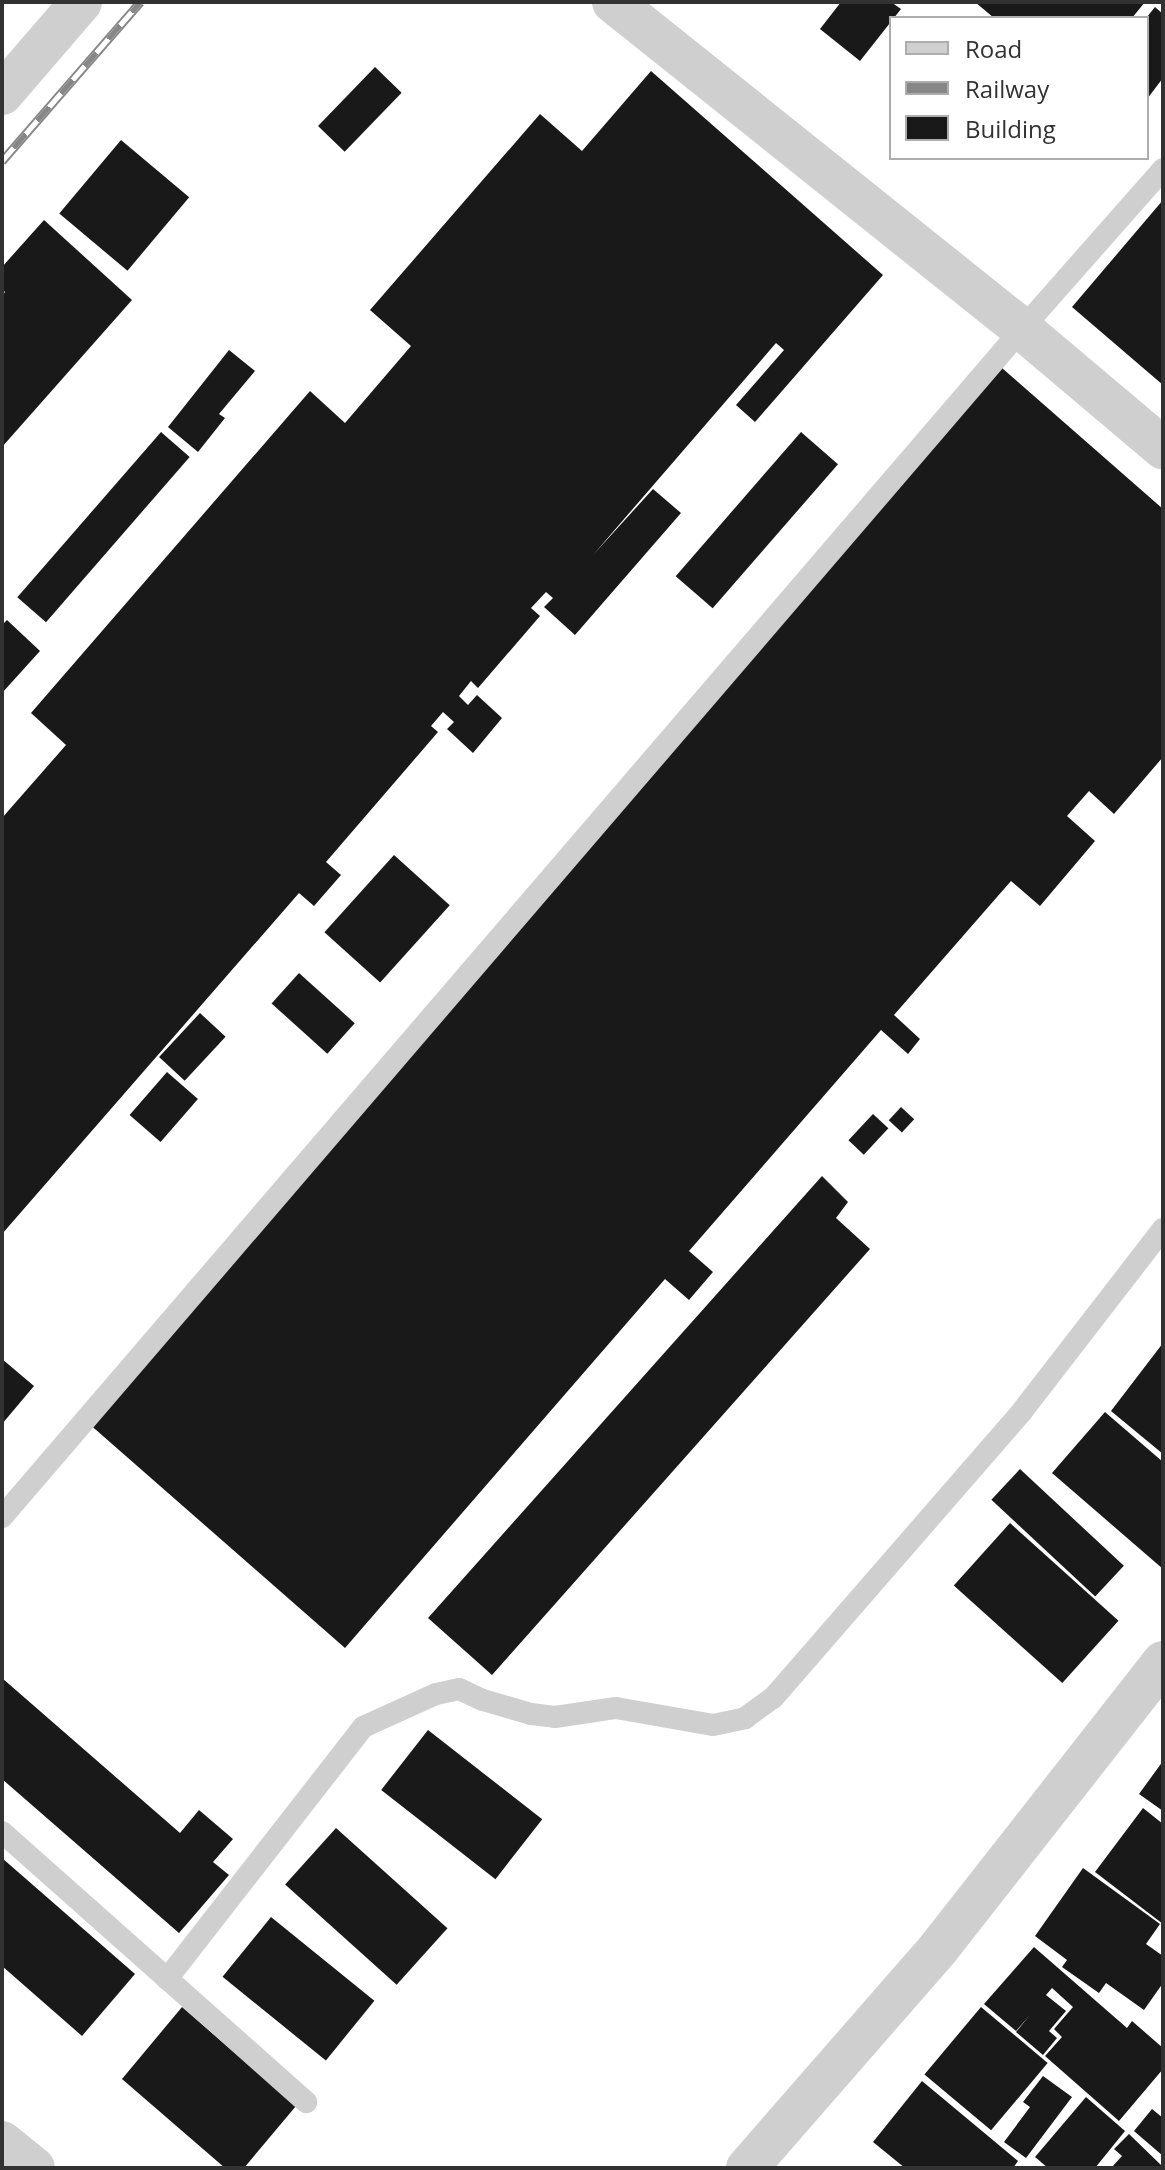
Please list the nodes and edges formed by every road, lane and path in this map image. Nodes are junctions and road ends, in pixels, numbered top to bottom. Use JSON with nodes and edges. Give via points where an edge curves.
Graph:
{"nodes":[{"id":1,"x":81,"y":2,"type":"edge"},
{"id":2,"x":622,"y":5,"type":"edge"},
{"id":3,"x":2,"y":94,"type":"edge"},
{"id":4,"x":1163,"y":169,"type":"edge"},
{"id":5,"x":1022,"y":329,"type":"junction"},
{"id":6,"x":1163,"y":448,"type":"edge"},
{"id":7,"x":1163,"y":1229,"type":"edge"},
{"id":8,"x":2,"y":1517,"type":"edge"},
{"id":9,"x":1163,"y":1662,"type":"edge"},
{"id":10,"x":2,"y":1832,"type":"edge"},
{"id":11,"x":167,"y":1979,"type":"junction"},
{"id":12,"x":306,"y":2102,"type":"dead end"},
{"id":13,"x":2,"y":2142,"type":"edge"},
{"id":14,"x":767,"y":2162,"type":"edge"},
{"id":15,"x":34,"y":2168,"type":"edge"}],
"edges":[{"from":1,"to":3,"type":"street"},
{"from":2,"to":5,"type":"street"},
{"from":4,"to":5,"type":"lane"},
{"from":5,"to":6,"type":"street"},
{"from":5,"to":8,"type":"lane"},
{"from":7,"to":11,"type":"lane","via":[[1023,1410],[773,1698],[745,1718],[713,1725],[616,1708],[555,1717],[531,1714],[459,1689],[363,1727]]},
{"from":9,"to":14,"type":"street"},
{"from":10,"to":11,"type":"lane"},
{"from":11,"to":12,"type":"lane"},
{"from":13,"to":15,"type":"street"}]}
